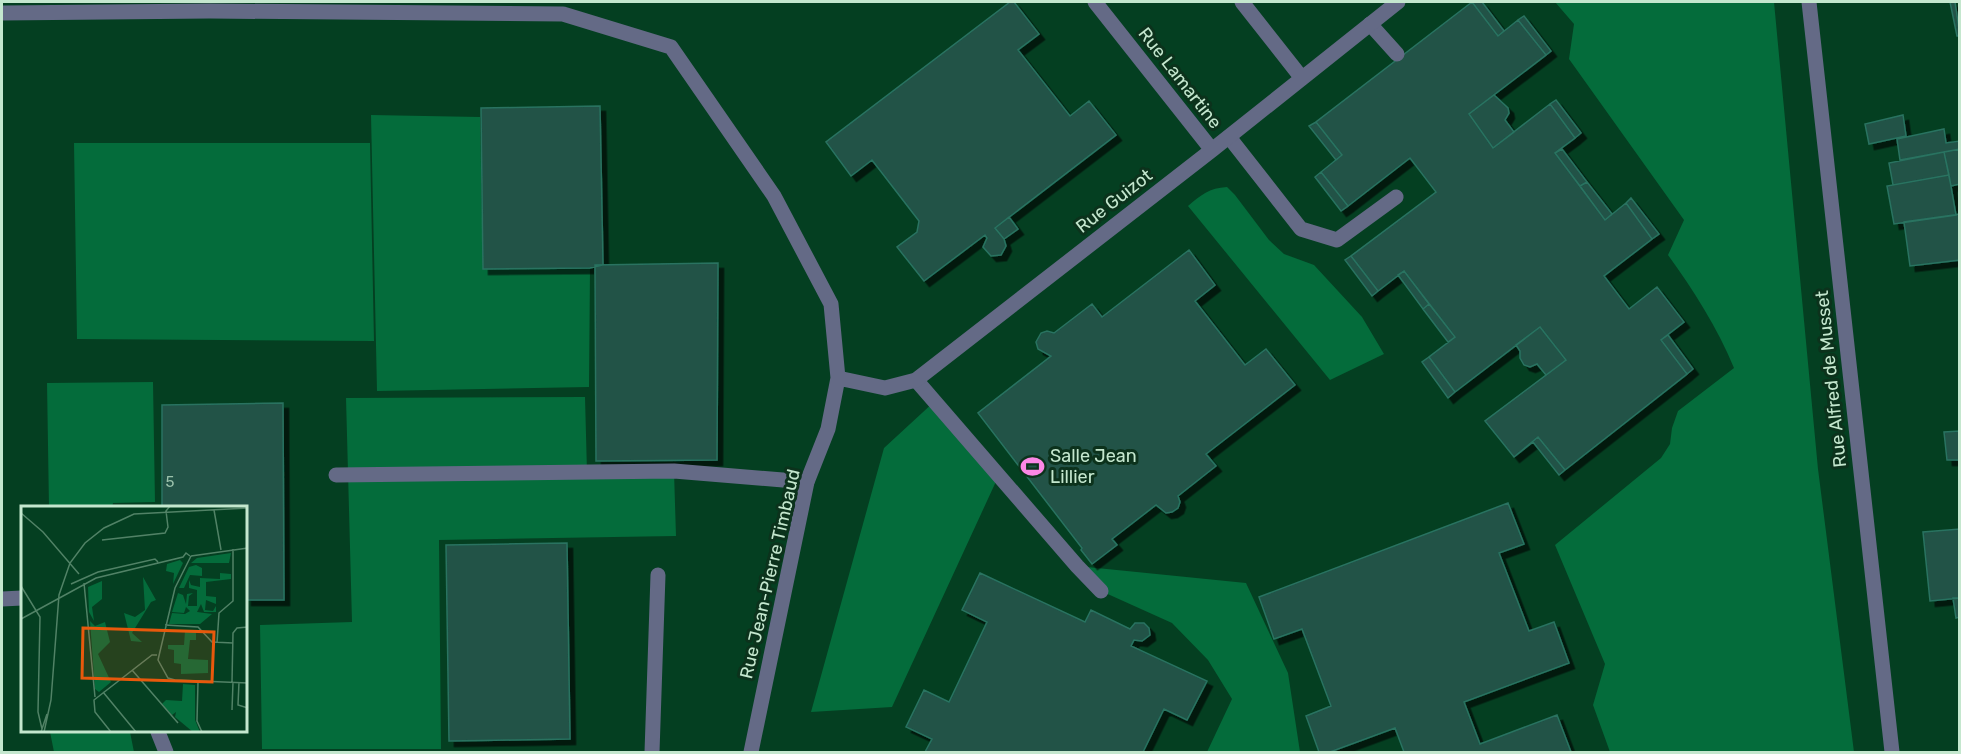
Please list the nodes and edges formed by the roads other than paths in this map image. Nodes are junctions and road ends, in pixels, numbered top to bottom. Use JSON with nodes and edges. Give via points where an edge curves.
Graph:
{"nodes":[{"id":1,"x":1095,"y":2,"type":"edge"},
{"id":2,"x":1242,"y":2,"type":"edge"},
{"id":3,"x":1398,"y":2,"type":"edge"},
{"id":4,"x":1809,"y":2,"type":"edge"},
{"id":5,"x":210,"y":6,"type":"edge"},
{"id":6,"x":26,"y":7,"type":"edge"},
{"id":7,"x":2,"y":13,"type":"edge"},
{"id":8,"x":1370,"y":24,"type":"junction"},
{"id":9,"x":1397,"y":54,"type":"dead end"},
{"id":10,"x":1301,"y":77,"type":"junction"},
{"id":11,"x":1230,"y":137,"type":"junction"},
{"id":12,"x":1212,"y":150,"type":"junction"},
{"id":13,"x":1396,"y":197,"type":"dead end"},
{"id":14,"x":838,"y":378,"type":"junction"},
{"id":15,"x":916,"y":380,"type":"junction"},
{"id":16,"x":336,"y":475,"type":"dead end"},
{"id":17,"x":807,"y":482,"type":"junction"},
{"id":18,"x":658,"y":575,"type":"dead end"},
{"id":19,"x":1101,"y":591,"type":"dead end"},
{"id":20,"x":21,"y":598,"type":"edge"},
{"id":21,"x":2,"y":599,"type":"edge"},
{"id":22,"x":158,"y":733,"type":"edge"},
{"id":23,"x":166,"y":753,"type":"edge"},
{"id":24,"x":652,"y":753,"type":"edge"},
{"id":25,"x":751,"y":753,"type":"edge"},
{"id":26,"x":1892,"y":753,"type":"edge"}],
"edges":[{"from":1,"to":12,"type":"street","name":"Rue Lamartine"},
{"from":2,"to":10,"type":"street"},
{"from":3,"to":8,"type":"street","name":"Rue Guizot"},
{"from":4,"to":26,"type":"street","name":"Rue Alfred de Musset"},
{"from":5,"to":6,"type":"street","name":"Rue Jean-Pierre Timbaud"},
{"from":5,"to":14,"type":"street","name":"Rue Jean-Pierre Timbaud","via":[[563,14],[671,46],[774,196],[831,304]]},
{"from":6,"to":7,"type":"street","name":"Rue Jean-Pierre Timbaud"},
{"from":8,"to":9,"type":"street"},
{"from":8,"to":10,"type":"street","name":"Rue Guizot"},
{"from":10,"to":11,"type":"street","name":"Rue Guizot"},
{"from":11,"to":12,"type":"street","name":"Rue Guizot"},
{"from":11,"to":13,"type":"street","via":[[1301,230],[1337,240]]},
{"from":12,"to":15,"type":"street","name":"Rue Guizot"},
{"from":14,"to":15,"type":"street","name":"Rue Guizot","via":[[885,388]]},
{"from":14,"to":17,"type":"street","name":"Rue Jean-Pierre Timbaud","via":[[828,429]]},
{"from":15,"to":19,"type":"street"},
{"from":16,"to":17,"type":"street","via":[[674,471]]},
{"from":17,"to":25,"type":"street","name":"Rue Jean-Pierre Timbaud"},
{"from":18,"to":24,"type":"street"},
{"from":20,"to":21,"type":"street"},
{"from":22,"to":23,"type":"street"}]}
